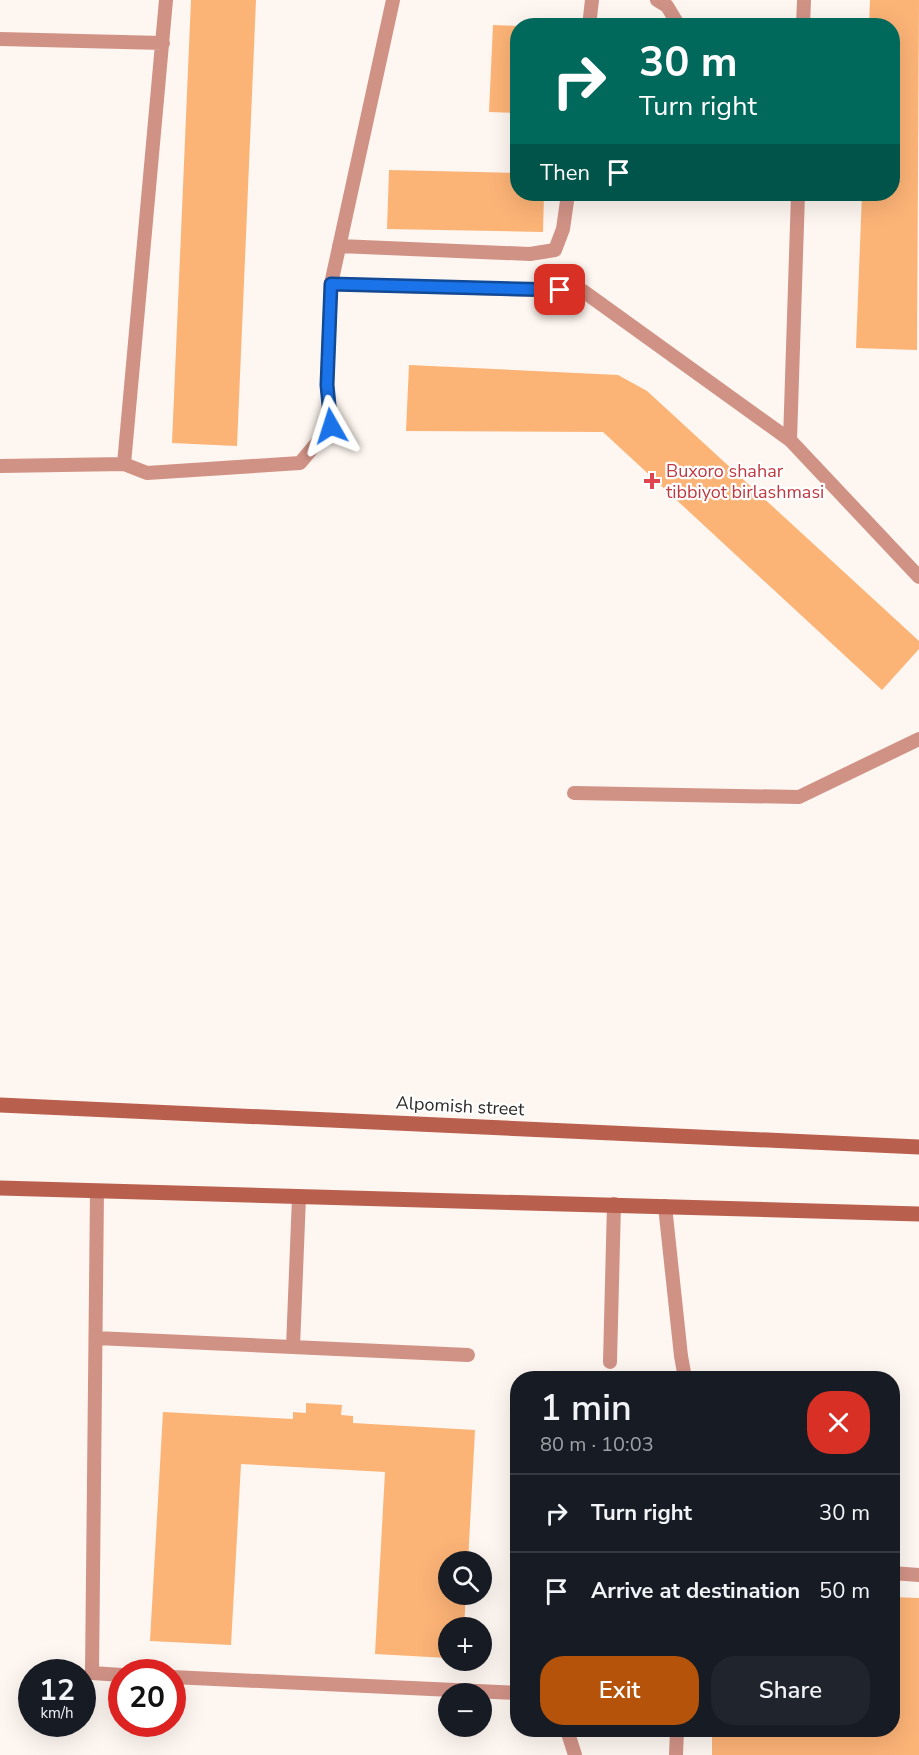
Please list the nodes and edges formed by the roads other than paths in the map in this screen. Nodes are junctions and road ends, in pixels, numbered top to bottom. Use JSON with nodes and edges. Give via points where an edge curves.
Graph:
{"nodes":[{"id":1,"x":166,"y":0,"type":"edge"},
{"id":2,"x":393,"y":0,"type":"edge"},
{"id":3,"x":592,"y":0,"type":"edge"},
{"id":4,"x":657,"y":0,"type":"edge"},
{"id":5,"x":804,"y":0,"type":"edge"},
{"id":6,"x":590,"y":18,"type":"edge"},
{"id":7,"x":674,"y":18,"type":"edge"},
{"id":8,"x":803,"y":18,"type":"edge"},
{"id":9,"x":0,"y":39,"type":"edge"},
{"id":10,"x":164,"y":43,"type":"junction"},
{"id":11,"x":567,"y":201,"type":"edge"},
{"id":12,"x":798,"y":201,"type":"edge"},
{"id":13,"x":339,"y":246,"type":"junction"},
{"id":14,"x":331,"y":284,"type":"junction"},
{"id":15,"x":790,"y":440,"type":"junction"},
{"id":16,"x":124,"y":464,"type":"junction"},
{"id":17,"x":0,"y":466,"type":"edge"},
{"id":18,"x":919,"y":577,"type":"edge"},
{"id":19,"x":919,"y":739,"type":"edge"},
{"id":20,"x":574,"y":793,"type":"dead end"},
{"id":21,"x":0,"y":1105,"type":"edge"},
{"id":22,"x":919,"y":1147,"type":"edge"},
{"id":23,"x":0,"y":1188,"type":"edge"},
{"id":24,"x":97,"y":1191,"type":"junction"},
{"id":25,"x":299,"y":1197,"type":"junction"},
{"id":26,"x":614,"y":1204,"type":"junction"},
{"id":27,"x":665,"y":1206,"type":"junction"},
{"id":28,"x":919,"y":1214,"type":"edge"},
{"id":29,"x":96,"y":1338,"type":"junction"},
{"id":30,"x":293,"y":1347,"type":"junction"},
{"id":31,"x":468,"y":1355,"type":"dead end"},
{"id":32,"x":610,"y":1362,"type":"dead end"},
{"id":33,"x":684,"y":1371,"type":"edge"},
{"id":34,"x":900,"y":1574,"type":"edge"},
{"id":35,"x":919,"y":1575,"type":"edge"},
{"id":36,"x":108,"y":1674,"type":"edge"},
{"id":37,"x":186,"y":1678,"type":"edge"},
{"id":38,"x":510,"y":1694,"type":"edge"},
{"id":39,"x":569,"y":1737,"type":"edge"},
{"id":40,"x":677,"y":1737,"type":"edge"},
{"id":41,"x":574,"y":1755,"type":"edge"},
{"id":42,"x":676,"y":1755,"type":"edge"}],
"edges":[{"from":1,"to":10,"type":"lane"},
{"from":2,"to":13,"type":"lane"},
{"from":3,"to":6,"type":"lane"},
{"from":4,"to":7,"type":"lane","via":[[667,6]]},
{"from":5,"to":8,"type":"lane"},
{"from":9,"to":10,"type":"lane"},
{"from":10,"to":16,"type":"lane"},
{"from":11,"to":13,"type":"lane","via":[[555,250],[530,254]]},
{"from":12,"to":15,"type":"lane"},
{"from":13,"to":14,"type":"lane"},
{"from":14,"to":15,"type":"lane","via":[[583,291]]},
{"from":14,"to":16,"type":"lane","via":[[327,385],[331,426],[300,463],[147,473]]},
{"from":15,"to":18,"type":"lane"},
{"from":16,"to":17,"type":"lane"},
{"from":19,"to":20,"type":"lane","via":[[799,797]]},
{"from":21,"to":22,"type":"main road","name":"Alpomish street"},
{"from":23,"to":24,"type":"main road"},
{"from":24,"to":25,"type":"main road"},
{"from":24,"to":29,"type":"lane"},
{"from":25,"to":26,"type":"main road"},
{"from":25,"to":30,"type":"lane"},
{"from":26,"to":27,"type":"main road"},
{"from":26,"to":32,"type":"lane"},
{"from":27,"to":28,"type":"main road"},
{"from":27,"to":33,"type":"lane"},
{"from":29,"to":30,"type":"lane"},
{"from":29,"to":36,"type":"lane","via":[[92,1673]]},
{"from":30,"to":31,"type":"lane"},
{"from":34,"to":35,"type":"lane"},
{"from":37,"to":38,"type":"lane"},
{"from":39,"to":41,"type":"lane"},
{"from":40,"to":42,"type":"lane"}]}
